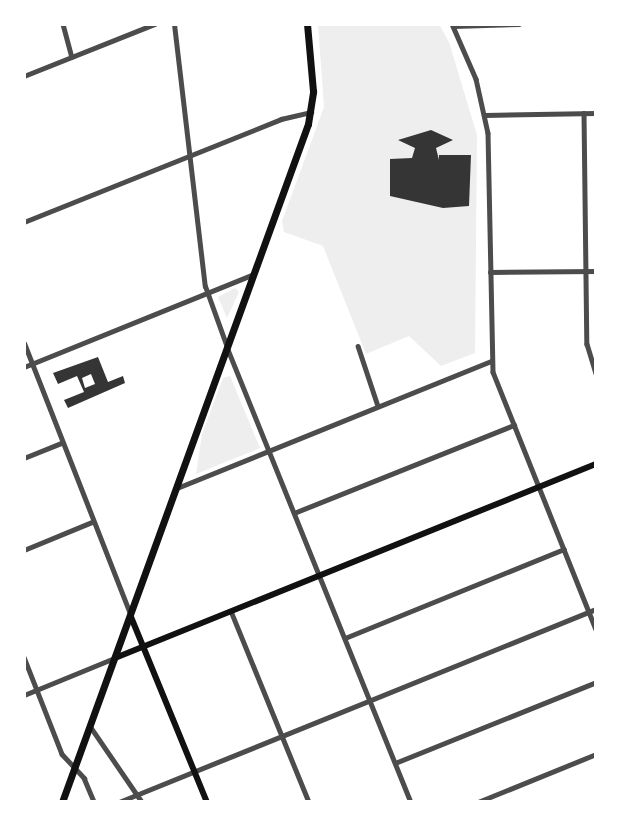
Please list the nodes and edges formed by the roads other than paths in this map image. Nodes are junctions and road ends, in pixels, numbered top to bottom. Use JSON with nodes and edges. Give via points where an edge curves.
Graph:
{"nodes":[{"id":1,"x":63,"y":24,"type":"edge"},
{"id":2,"x":154,"y":24,"type":"edge"},
{"id":3,"x":174,"y":24,"type":"edge"},
{"id":4,"x":307,"y":24,"type":"edge"},
{"id":5,"x":519,"y":24,"type":"edge"},
{"id":6,"x":453,"y":25,"type":"edge"},
{"id":7,"x":72,"y":57,"type":"junction"},
{"id":8,"x":24,"y":76,"type":"edge"},
{"id":9,"x":311,"y":112,"type":"junction"},
{"id":10,"x":584,"y":113,"type":"junction"},
{"id":11,"x":596,"y":113,"type":"edge"},
{"id":12,"x":485,"y":115,"type":"junction"},
{"id":13,"x":190,"y":155,"type":"junction"},
{"id":14,"x":24,"y":222,"type":"edge"},
{"id":15,"x":586,"y":271,"type":"junction"},
{"id":16,"x":596,"y":271,"type":"edge"},
{"id":17,"x":490,"y":272,"type":"junction"},
{"id":18,"x":254,"y":274,"type":"junction"},
{"id":19,"x":207,"y":293,"type":"junction"},
{"id":20,"x":24,"y":343,"type":"edge"},
{"id":21,"x":358,"y":346,"type":"dead end"},
{"id":22,"x":227,"y":347,"type":"junction"},
{"id":23,"x":492,"y":361,"type":"junction"},
{"id":24,"x":27,"y":366,"type":"edge"},
{"id":25,"x":596,"y":374,"type":"edge"},
{"id":26,"x":378,"y":406,"type":"junction"},
{"id":27,"x":514,"y":425,"type":"junction"},
{"id":28,"x":61,"y":443,"type":"junction"},
{"id":29,"x":269,"y":450,"type":"junction"},
{"id":30,"x":24,"y":458,"type":"edge"},
{"id":31,"x":596,"y":464,"type":"edge"},
{"id":32,"x":539,"y":487,"type":"junction"},
{"id":33,"x":177,"y":488,"type":"junction"},
{"id":34,"x":294,"y":513,"type":"junction"},
{"id":35,"x":92,"y":522,"type":"junction"},
{"id":36,"x":564,"y":549,"type":"junction"},
{"id":37,"x":24,"y":550,"type":"edge"},
{"id":38,"x":320,"y":575,"type":"junction"},
{"id":39,"x":596,"y":609,"type":"edge"},
{"id":40,"x":231,"y":611,"type":"junction"},
{"id":41,"x":589,"y":612,"type":"junction"},
{"id":42,"x":132,"y":617,"type":"junction"},
{"id":43,"x":596,"y":629,"type":"edge"},
{"id":44,"x":345,"y":638,"type":"junction"},
{"id":45,"x":143,"y":646,"type":"junction"},
{"id":46,"x":24,"y":657,"type":"edge"},
{"id":47,"x":116,"y":658,"type":"junction"},
{"id":48,"x":596,"y":682,"type":"edge"},
{"id":49,"x":37,"y":690,"type":"junction"},
{"id":50,"x":24,"y":695,"type":"edge"},
{"id":51,"x":370,"y":701,"type":"junction"},
{"id":52,"x":90,"y":726,"type":"junction"},
{"id":53,"x":282,"y":736,"type":"junction"},
{"id":54,"x":596,"y":754,"type":"edge"},
{"id":55,"x":396,"y":763,"type":"junction"},
{"id":56,"x":75,"y":768,"type":"junction"},
{"id":57,"x":194,"y":772,"type":"junction"},
{"id":58,"x":137,"y":795,"type":"junction"},
{"id":59,"x":62,"y":802,"type":"edge"},
{"id":60,"x":94,"y":802,"type":"edge"},
{"id":61,"x":119,"y":802,"type":"edge"},
{"id":62,"x":142,"y":802,"type":"edge"},
{"id":63,"x":207,"y":802,"type":"edge"},
{"id":64,"x":309,"y":802,"type":"edge"},
{"id":65,"x":411,"y":802,"type":"edge"},
{"id":66,"x":478,"y":802,"type":"edge"}],
"edges":[{"from":1,"to":7,"type":"street"},
{"from":2,"to":7,"type":"street"},
{"from":3,"to":13,"type":"street"},
{"from":4,"to":9,"type":"main road"},
{"from":5,"to":6,"type":"street"},
{"from":6,"to":12,"type":"street","via":[[471,64]]},
{"from":7,"to":8,"type":"street"},
{"from":9,"to":13,"type":"street"},
{"from":9,"to":18,"type":"main road"},
{"from":10,"to":11,"type":"street"},
{"from":10,"to":12,"type":"street"},
{"from":10,"to":15,"type":"street"},
{"from":12,"to":17,"type":"street"},
{"from":13,"to":14,"type":"street"},
{"from":13,"to":19,"type":"street"},
{"from":15,"to":16,"type":"street"},
{"from":15,"to":17,"type":"street"},
{"from":15,"to":25,"type":"street","via":[[587,344]]},
{"from":17,"to":23,"type":"street"},
{"from":18,"to":19,"type":"street"},
{"from":18,"to":22,"type":"main road"},
{"from":19,"to":22,"type":"street"},
{"from":19,"to":24,"type":"street"},
{"from":20,"to":24,"type":"street"},
{"from":21,"to":26,"type":"street"},
{"from":22,"to":29,"type":"street"},
{"from":22,"to":33,"type":"main road"},
{"from":23,"to":26,"type":"street"},
{"from":23,"to":27,"type":"street"},
{"from":24,"to":28,"type":"street"},
{"from":26,"to":29,"type":"street"},
{"from":27,"to":32,"type":"street"},
{"from":27,"to":34,"type":"street"},
{"from":28,"to":30,"type":"street"},
{"from":28,"to":35,"type":"street"},
{"from":29,"to":33,"type":"street"},
{"from":29,"to":34,"type":"street"},
{"from":31,"to":32,"type":"main road"},
{"from":32,"to":36,"type":"street"},
{"from":32,"to":38,"type":"main road"},
{"from":33,"to":42,"type":"main road"},
{"from":34,"to":38,"type":"street"},
{"from":35,"to":37,"type":"street"},
{"from":35,"to":42,"type":"street"},
{"from":36,"to":41,"type":"street"},
{"from":36,"to":44,"type":"street"},
{"from":38,"to":40,"type":"main road"},
{"from":38,"to":44,"type":"street"},
{"from":39,"to":41,"type":"street"},
{"from":40,"to":45,"type":"main road"},
{"from":40,"to":53,"type":"street"},
{"from":41,"to":43,"type":"street"},
{"from":41,"to":51,"type":"street"},
{"from":42,"to":45,"type":"main road"},
{"from":42,"to":47,"type":"main road"},
{"from":44,"to":51,"type":"street"},
{"from":45,"to":47,"type":"main road"},
{"from":45,"to":57,"type":"main road"},
{"from":46,"to":49,"type":"street"},
{"from":47,"to":49,"type":"street"},
{"from":47,"to":52,"type":"main road"},
{"from":48,"to":55,"type":"street"},
{"from":49,"to":50,"type":"street"},
{"from":49,"to":56,"type":"street","via":[[62,754]]},
{"from":51,"to":53,"type":"street"},
{"from":51,"to":55,"type":"street"},
{"from":52,"to":56,"type":"main road"},
{"from":52,"to":58,"type":"street"},
{"from":53,"to":57,"type":"street"},
{"from":53,"to":64,"type":"street"},
{"from":54,"to":66,"type":"street"},
{"from":55,"to":65,"type":"street"},
{"from":56,"to":59,"type":"main road"},
{"from":56,"to":60,"type":"street"},
{"from":57,"to":58,"type":"street"},
{"from":57,"to":63,"type":"main road"},
{"from":58,"to":61,"type":"street"},
{"from":58,"to":62,"type":"street"}]}
